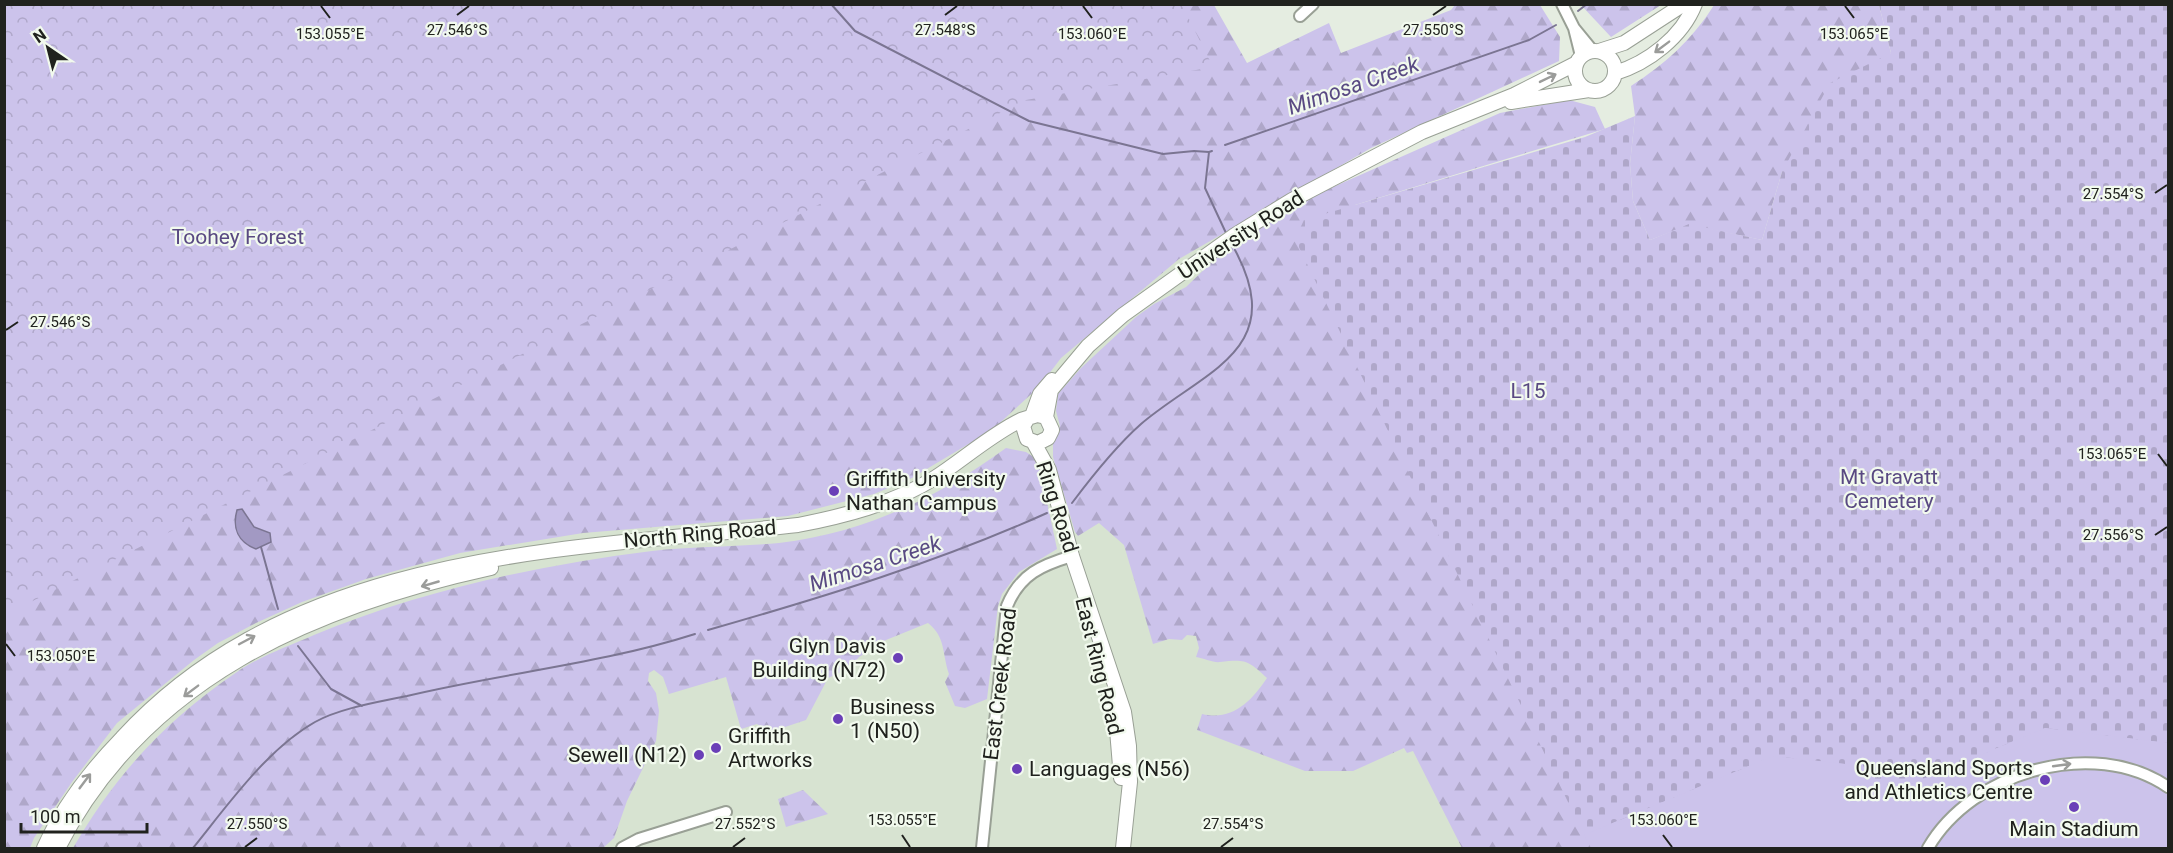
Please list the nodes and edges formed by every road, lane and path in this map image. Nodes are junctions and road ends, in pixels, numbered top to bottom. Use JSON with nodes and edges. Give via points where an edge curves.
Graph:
{"nodes":[{"id":1,"x":1313,"y":4,"type":"edge"},
{"id":2,"x":1562,"y":4,"type":"edge"},
{"id":3,"x":1684,"y":4,"type":"edge"},
{"id":4,"x":1695,"y":4,"type":"edge"},
{"id":5,"x":1300,"y":16,"type":"dead end"},
{"id":6,"x":1587,"y":55,"type":"junction"},
{"id":7,"x":1615,"y":73,"type":"junction"},
{"id":8,"x":1589,"y":90,"type":"junction"},
{"id":9,"x":1483,"y":108,"type":"junction"},
{"id":10,"x":1036,"y":417,"type":"junction"},
{"id":11,"x":1048,"y":438,"type":"junction"},
{"id":12,"x":1030,"y":441,"type":"junction"},
{"id":13,"x":1049,"y":470,"type":"junction"},
{"id":14,"x":1072,"y":556,"type":"junction"},
{"id":15,"x":1079,"y":571,"type":"joint"},
{"id":16,"x":352,"y":602,"type":"junction"},
{"id":17,"x":131,"y":735,"type":"junction"},
{"id":18,"x":2169,"y":787,"type":"edge"},
{"id":19,"x":726,"y":812,"type":"dead end"},
{"id":20,"x":44,"y":849,"type":"edge"},
{"id":21,"x":58,"y":849,"type":"edge"},
{"id":22,"x":622,"y":849,"type":"edge"},
{"id":23,"x":982,"y":849,"type":"edge"},
{"id":24,"x":1115,"y":849,"type":"edge"},
{"id":25,"x":1122,"y":849,"type":"edge"},
{"id":26,"x":1928,"y":849,"type":"edge"}],
"edges":[{"from":1,"to":5,"type":"street"},
{"from":2,"to":6,"type":"street"},
{"from":3,"to":6,"type":"street","name":"University Road","via":[[1624,43]]},
{"from":4,"to":7,"type":"street","one_way":true,"via":[[1690,18],[1671,40],[1646,59]]},
{"from":6,"to":7,"type":"street","via":[[1613,61]]},
{"from":6,"to":8,"type":"street","via":[[1575,77]]},
{"from":9,"to":6,"type":"street","name":"University Road","one_way":true},
{"from":7,"to":8,"type":"street","via":[[1605,88]]},
{"from":8,"to":9,"type":"street","name":"University Road"},
{"from":9,"to":10,"type":"street","name":"University Road","via":[[1422,132],[1275,209],[1139,303],[1069,361],[1040,394]]},
{"from":10,"to":11,"type":"street","via":[[1052,425]]},
{"from":10,"to":12,"type":"street","via":[[1023,426]]},
{"from":10,"to":16,"type":"street","name":"North Ring Road","via":[[1009,426],[931,480],[839,517],[798,525],[584,546],[443,567]]},
{"from":11,"to":12,"type":"street","via":[[1042,443]]},
{"from":11,"to":13,"type":"street"},
{"from":12,"to":13,"type":"street","name":"Ring Road"},
{"from":12,"to":16,"type":"street","name":"North Ring Road","one_way":true,"via":[[1014,435],[1006,437],[919,492],[837,522],[789,532],[585,551],[522,561]]},
{"from":13,"to":14,"type":"street","name":"Ring Road"},
{"from":14,"to":15,"type":"street","name":"Ring Road"},
{"from":14,"to":23,"type":"street","name":"East Creek Road","via":[[1027,574],[1007,606]]},
{"from":14,"to":24,"type":"street","name":"East Ring Road","via":[[1117,730],[1122,789]]},
{"from":15,"to":25,"type":"street","name":"East Ring Road","via":[[1127,730],[1130,782]]},
{"from":16,"to":17,"type":"street","via":[[284,621],[238,644],[177,686]]},
{"from":20,"to":17,"type":"street","one_way":true,"via":[[87,779]]},
{"from":17,"to":21,"type":"street"},
{"from":26,"to":18,"type":"street","one_way":true,"via":[[1947,823],[1983,793],[2027,773],[2080,763],[2105,765],[2134,770]]},
{"from":19,"to":22,"type":"street","via":[[639,838]]}]}
